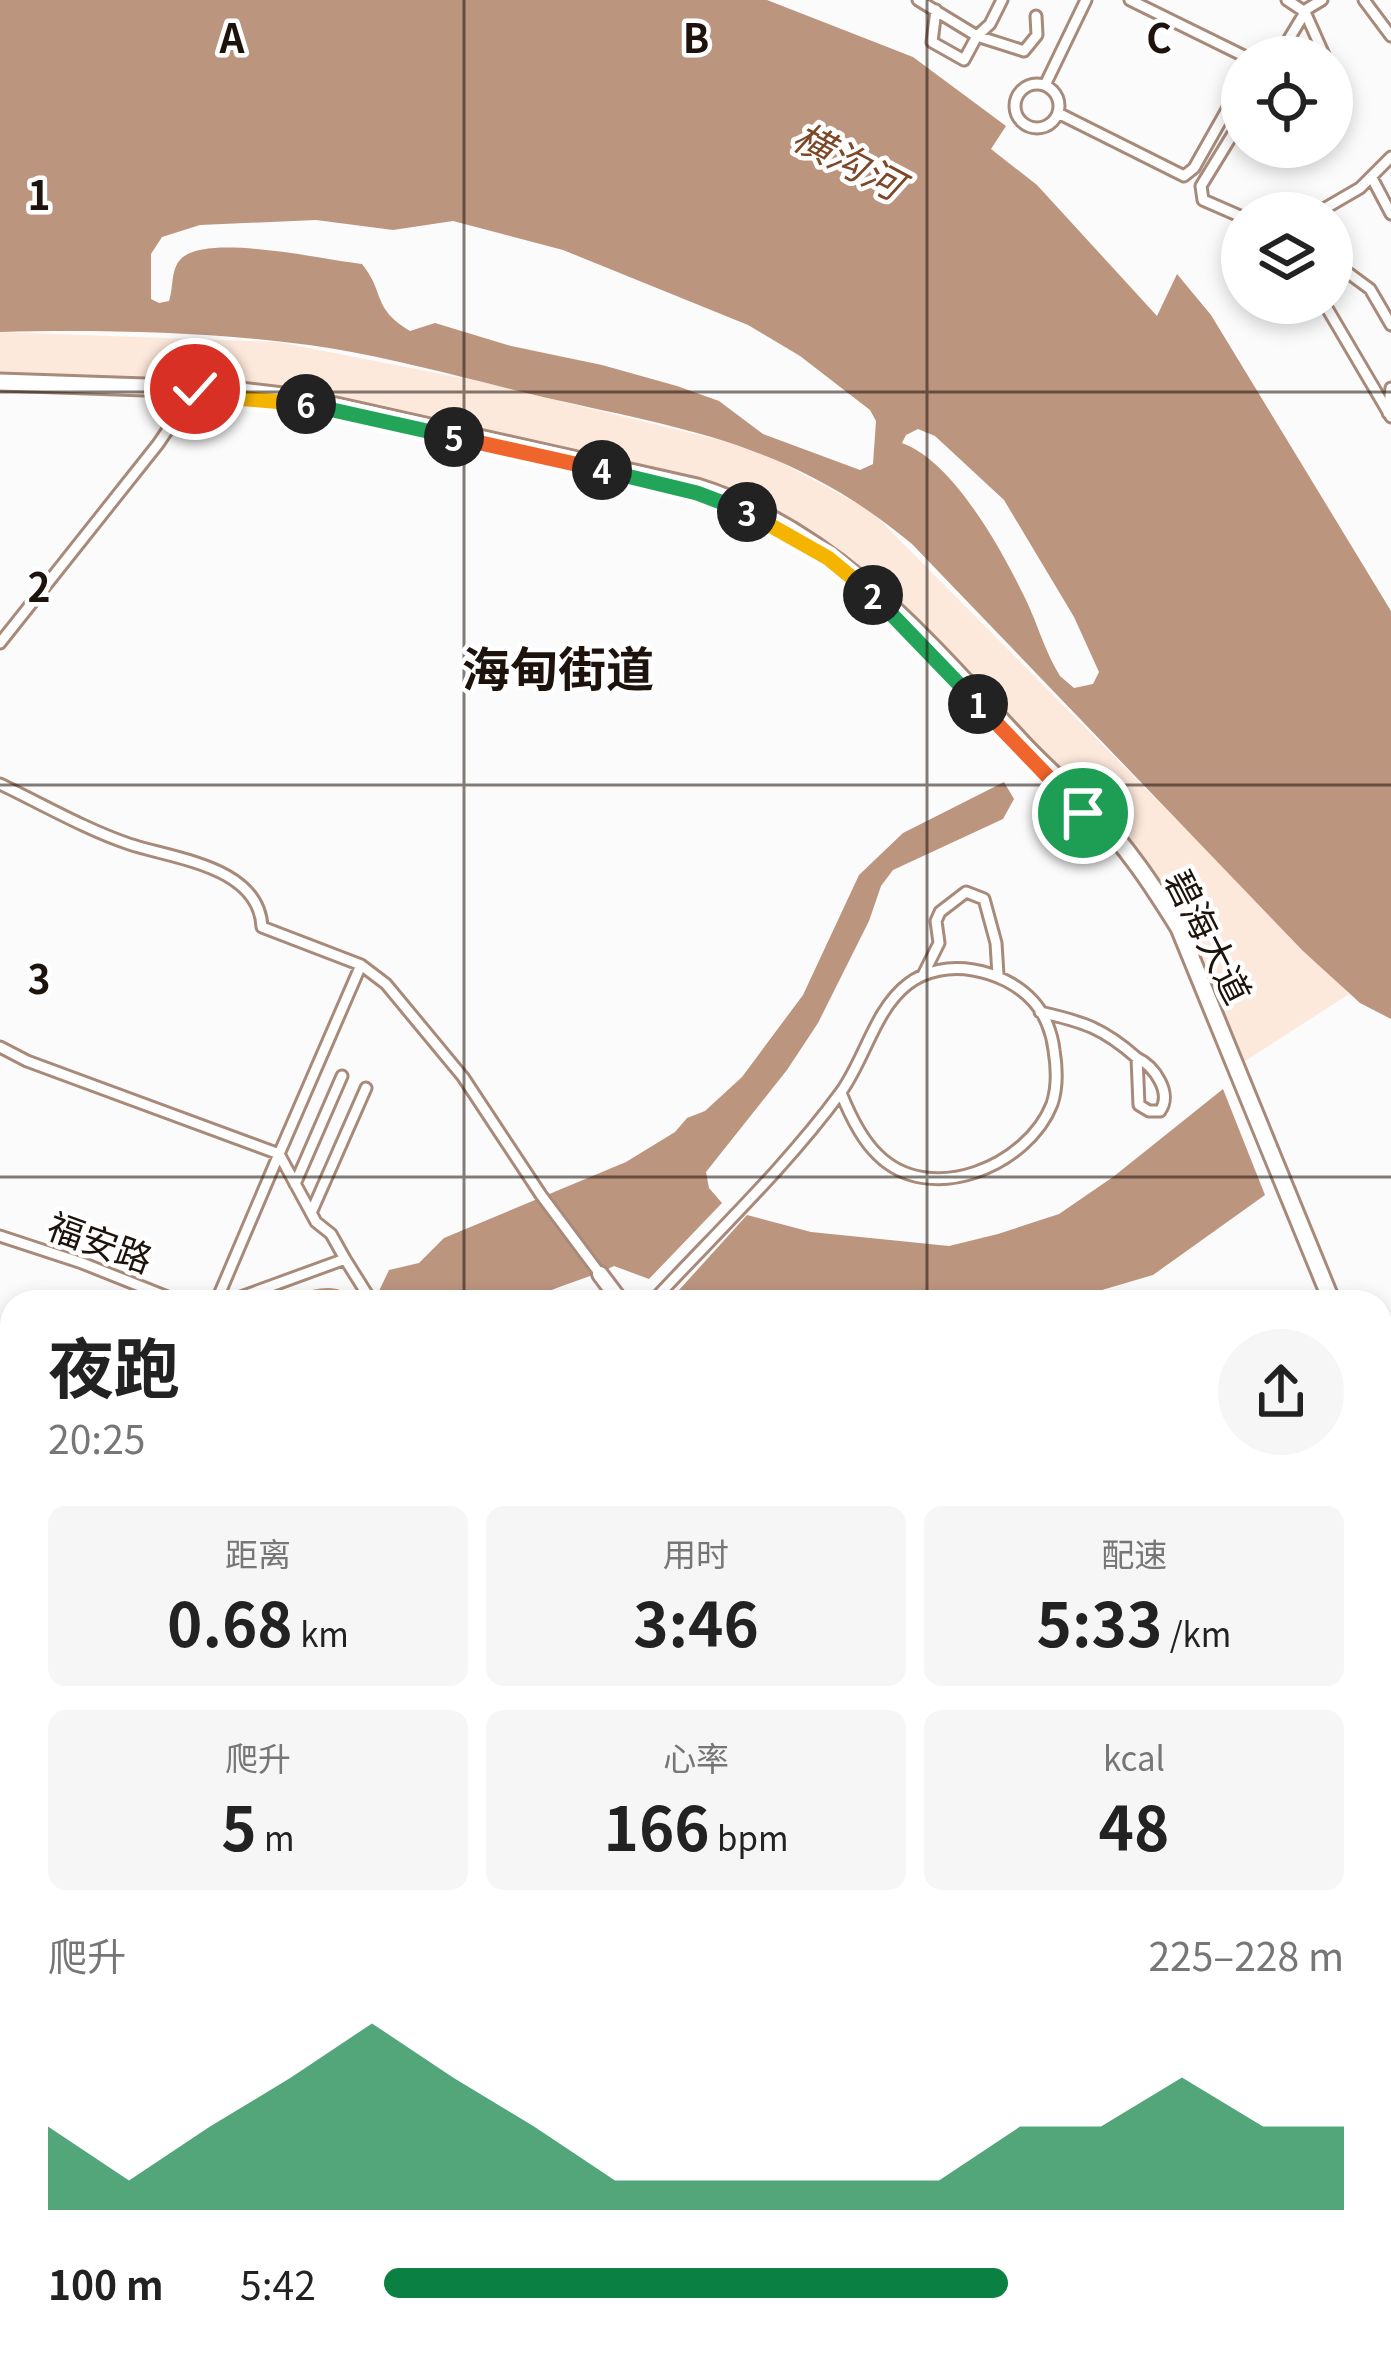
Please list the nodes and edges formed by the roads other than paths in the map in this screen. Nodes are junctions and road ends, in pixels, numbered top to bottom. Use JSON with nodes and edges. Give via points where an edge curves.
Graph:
{"nodes":[{"id":1,"x":919,"y":0,"type":"edge"},
{"id":2,"x":1002,"y":0,"type":"edge"},
{"id":3,"x":1086,"y":0,"type":"edge"},
{"id":4,"x":1130,"y":0,"type":"edge"},
{"id":5,"x":1287,"y":0,"type":"edge"},
{"id":6,"x":1322,"y":0,"type":"edge"},
{"id":7,"x":1364,"y":0,"type":"edge"},
{"id":8,"x":936,"y":10,"type":"junction"},
{"id":9,"x":1305,"y":12,"type":"junction"},
{"id":10,"x":1036,"y":16,"type":"dead end"},
{"id":11,"x":977,"y":36,"type":"junction"},
{"id":12,"x":1291,"y":36,"type":"edge"},
{"id":13,"x":1316,"y":36,"type":"edge"},
{"id":14,"x":1391,"y":36,"type":"edge"},
{"id":15,"x":1221,"y":45,"type":"edge"},
{"id":16,"x":1045,"y":85,"type":"junction"},
{"id":17,"x":1058,"y":113,"type":"junction"},
{"id":18,"x":1221,"y":120,"type":"edge"},
{"id":19,"x":1221,"y":154,"type":"edge"},
{"id":20,"x":1391,"y":157,"type":"edge"},
{"id":21,"x":1372,"y":178,"type":"junction"},
{"id":22,"x":1350,"y":192,"type":"edge"},
{"id":23,"x":1221,"y":209,"type":"edge"},
{"id":24,"x":1391,"y":214,"type":"edge"},
{"id":25,"x":1353,"y":276,"type":"edge"},
{"id":26,"x":1336,"y":324,"type":"edge"},
{"id":27,"x":1391,"y":325,"type":"edge"},
{"id":28,"x":0,"y":386,"type":"edge"},
{"id":29,"x":1391,"y":388,"type":"edge"},
{"id":30,"x":193,"y":392,"type":"junction"},
{"id":31,"x":1389,"y":415,"type":"edge"},
{"id":32,"x":0,"y":643,"type":"edge"},
{"id":33,"x":0,"y":784,"type":"edge"},
{"id":34,"x":361,"y":965,"type":"junction"},
{"id":35,"x":923,"y":975,"type":"junction"},
{"id":36,"x":998,"y":975,"type":"junction"},
{"id":37,"x":1040,"y":1012,"type":"junction"},
{"id":38,"x":0,"y":1047,"type":"edge"},
{"id":39,"x":1137,"y":1058,"type":"junction"},
{"id":40,"x":342,"y":1076,"type":"dead end"},
{"id":41,"x":366,"y":1088,"type":"dead end"},
{"id":42,"x":841,"y":1093,"type":"junction"},
{"id":43,"x":831,"y":1102,"type":"junction"},
{"id":44,"x":848,"y":1111,"type":"junction"},
{"id":45,"x":279,"y":1154,"type":"junction"},
{"id":46,"x":296,"y":1184,"type":"junction"},
{"id":47,"x":311,"y":1213,"type":"junction"},
{"id":48,"x":0,"y":1236,"type":"edge"},
{"id":49,"x":345,"y":1259,"type":"junction"},
{"id":50,"x":600,"y":1274,"type":"joint"},
{"id":51,"x":150,"y":1290,"type":"edge"},
{"id":52,"x":221,"y":1290,"type":"edge"},
{"id":53,"x":260,"y":1290,"type":"edge"},
{"id":54,"x":364,"y":1290,"type":"edge"},
{"id":55,"x":612,"y":1290,"type":"edge"},
{"id":56,"x":663,"y":1290,"type":"edge"},
{"id":57,"x":1323,"y":1290,"type":"edge"}],
"edges":[{"from":1,"to":8,"type":"street"},
{"from":2,"to":11,"type":"street"},
{"from":3,"to":16,"type":"street"},
{"from":4,"to":15,"type":"street"},
{"from":5,"to":9,"type":"street"},
{"from":6,"to":9,"type":"street"},
{"from":7,"to":14,"type":"street"},
{"from":8,"to":11,"type":"street"},
{"from":8,"to":11,"type":"street","via":[[932,42],[943,49],[964,60]]},
{"from":9,"to":12,"type":"street"},
{"from":9,"to":13,"type":"street"},
{"from":10,"to":11,"type":"street","via":[[1036,38],[1024,50]]},
{"from":16,"to":17,"type":"street"},
{"from":16,"to":17,"type":"street","via":[[1018,93],[1016,116],[1034,128]]},
{"from":17,"to":18,"type":"street","via":[[1184,176]]},
{"from":19,"to":23,"type":"street","via":[[1202,186],[1203,200]]},
{"from":20,"to":21,"type":"street"},
{"from":21,"to":22,"type":"street"},
{"from":21,"to":24,"type":"street"},
{"from":25,"to":27,"type":"street"},
{"from":26,"to":31,"type":"street"},
{"from":28,"to":30,"type":"main road","name":"碧海大道"},
{"from":29,"to":31,"type":"street"},
{"from":30,"to":32,"type":"street"},
{"from":30,"to":57,"type":"main road","name":"碧海大道","via":[[330,409],[677,488],[732,505],[828,558],[1083,813],[1152,900],[1208,1011]]},
{"from":33,"to":34,"type":"street","via":[[130,844],[223,873],[262,909],[262,927]]},
{"from":34,"to":45,"type":"street"},
{"from":34,"to":50,"type":"street","via":[[463,1076]]},
{"from":35,"to":36,"type":"street"},
{"from":35,"to":36,"type":"street","via":[[939,943],[940,912],[966,892],[984,898]]},
{"from":35,"to":42,"type":"street","via":[[889,1005]]},
{"from":36,"to":37,"type":"street"},
{"from":37,"to":39,"type":"street","via":[[1086,1022]]},
{"from":37,"to":44,"type":"street","via":[[1052,1034],[1057,1084],[1042,1121],[1001,1162],[975,1173],[915,1177],[875,1154]]},
{"from":38,"to":45,"type":"street"},
{"from":39,"to":39,"type":"street","via":[[1139,1105],[1160,1111],[1165,1091]]},
{"from":40,"to":46,"type":"street"},
{"from":41,"to":47,"type":"street"},
{"from":42,"to":43,"type":"street"},
{"from":42,"to":44,"type":"street"},
{"from":43,"to":44,"type":"street"},
{"from":43,"to":56,"type":"street"},
{"from":45,"to":46,"type":"street"},
{"from":45,"to":52,"type":"street"},
{"from":46,"to":47,"type":"street"},
{"from":47,"to":49,"type":"street"},
{"from":48,"to":51,"type":"street","name":"福安路"},
{"from":49,"to":53,"type":"street"},
{"from":49,"to":54,"type":"street"},
{"from":50,"to":55,"type":"main road"}]}
